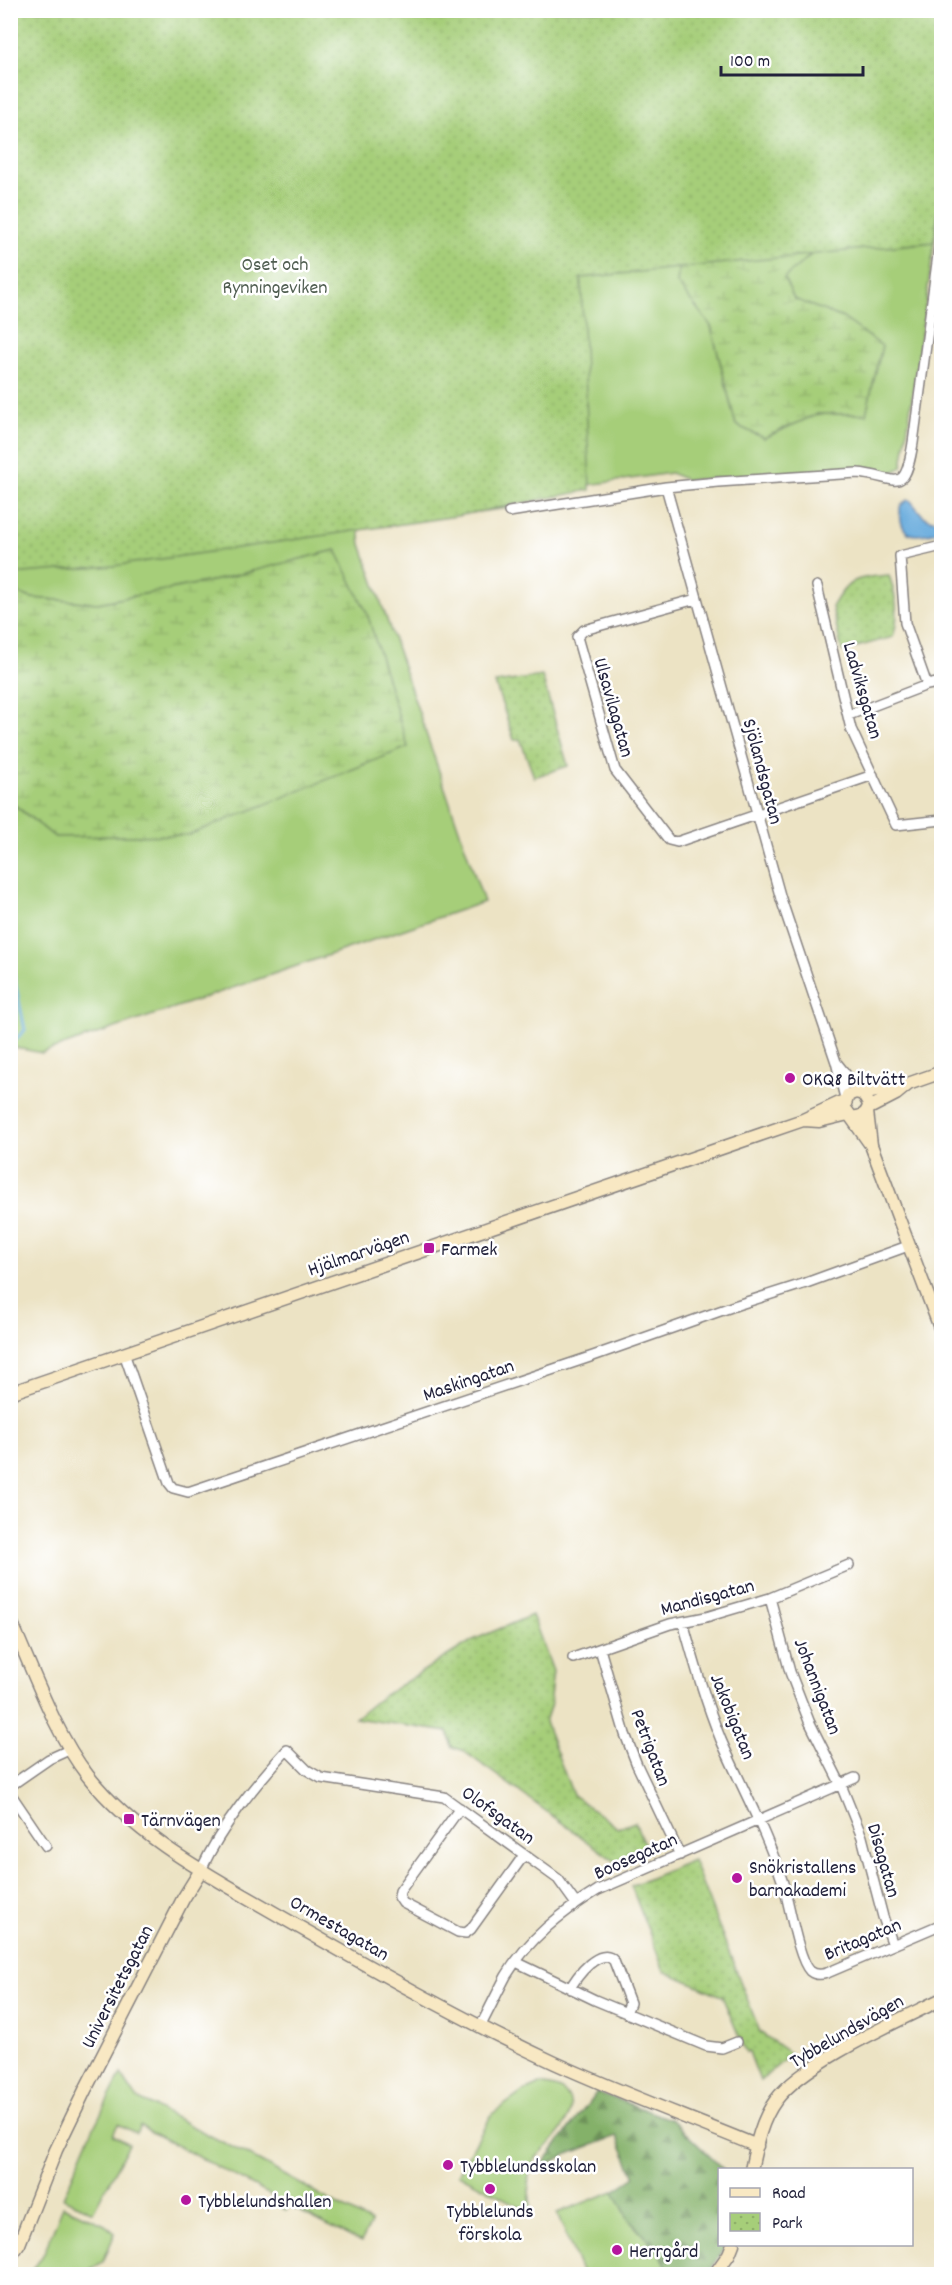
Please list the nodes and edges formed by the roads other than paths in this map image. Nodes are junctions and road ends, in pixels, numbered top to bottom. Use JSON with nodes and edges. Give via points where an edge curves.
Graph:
{"nodes":[{"id":1,"x":942,"y":225,"type":"edge"},
{"id":2,"x":666,"y":487,"type":"junction"},
{"id":3,"x":509,"y":512,"type":"dead end"},
{"id":4,"x":942,"y":546,"type":"edge"},
{"id":5,"x":817,"y":586,"type":"dead end"},
{"id":6,"x":696,"y":598,"type":"junction"},
{"id":7,"x":942,"y":682,"type":"edge"},
{"id":8,"x":927,"y":685,"type":"junction"},
{"id":9,"x":849,"y":715,"type":"junction"},
{"id":10,"x":873,"y":775,"type":"junction"},
{"id":11,"x":757,"y":814,"type":"junction"},
{"id":12,"x":942,"y":819,"type":"edge"},
{"id":13,"x":836,"y":1062,"type":"junction"},
{"id":14,"x":942,"y":1072,"type":"edge"},
{"id":15,"x":908,"y":1084,"type":"junction"},
{"id":16,"x":861,"y":1093,"type":"junction"},
{"id":17,"x":845,"y":1100,"type":"junction"},
{"id":18,"x":868,"y":1110,"type":"junction"},
{"id":19,"x":850,"y":1116,"type":"junction"},
{"id":20,"x":803,"y":1120,"type":"junction"},
{"id":21,"x":871,"y":1145,"type":"junction"},
{"id":22,"x":908,"y":1246,"type":"junction"},
{"id":23,"x":942,"y":1333,"type":"edge"},
{"id":24,"x":124,"y":1353,"type":"junction"},
{"id":25,"x":10,"y":1391,"type":"edge"},
{"id":26,"x":849,"y":1565,"type":"dead end"},
{"id":27,"x":770,"y":1598,"type":"junction"},
{"id":28,"x":10,"y":1619,"type":"edge"},
{"id":29,"x":683,"y":1622,"type":"junction"},
{"id":30,"x":600,"y":1649,"type":"junction"},
{"id":31,"x":573,"y":1658,"type":"dead end"},
{"id":32,"x":69,"y":1750,"type":"junction"},
{"id":33,"x":287,"y":1750,"type":"joint"},
{"id":34,"x":855,"y":1779,"type":"dead end"},
{"id":35,"x":841,"y":1785,"type":"junction"},
{"id":36,"x":10,"y":1786,"type":"edge"},
{"id":37,"x":10,"y":1793,"type":"edge"},
{"id":38,"x":460,"y":1808,"type":"junction"},
{"id":39,"x":758,"y":1821,"type":"junction"},
{"id":40,"x":46,"y":1846,"type":"dead end"},
{"id":41,"x":524,"y":1855,"type":"junction"},
{"id":42,"x":680,"y":1855,"type":"junction"},
{"id":43,"x":201,"y":1870,"type":"junction"},
{"id":44,"x":576,"y":1904,"type":"junction"},
{"id":45,"x":942,"y":1924,"type":"edge"},
{"id":46,"x":894,"y":1945,"type":"junction"},
{"id":47,"x":516,"y":1962,"type":"junction"},
{"id":48,"x":570,"y":1989,"type":"junction"},
{"id":49,"x":942,"y":1999,"type":"edge"},
{"id":50,"x":626,"y":2013,"type":"junction"},
{"id":51,"x":480,"y":2026,"type":"junction"},
{"id":52,"x":737,"y":2042,"type":"dead end"},
{"id":53,"x":757,"y":2146,"type":"junction"},
{"id":54,"x":751,"y":2168,"type":"edge"},
{"id":55,"x":732,"y":2246,"type":"edge"},
{"id":56,"x":10,"y":2257,"type":"edge"},
{"id":57,"x":716,"y":2274,"type":"edge"}],
"edges":[{"from":1,"to":2,"type":"street","via":[[914,443],[910,467],[903,477],[891,481],[850,473]]},
{"from":2,"to":3,"type":"street"},
{"from":2,"to":6,"type":"street","name":"Sjölandsgatan"},
{"from":4,"to":8,"type":"street","via":[[900,556],[905,623]]},
{"from":5,"to":9,"type":"street","name":"Ladviksgatan"},
{"from":6,"to":11,"type":"street","name":"Sjölandsgatan"},
{"from":6,"to":11,"type":"street","name":"Ulsavilagatan","via":[[584,630],[577,637],[579,647],[615,770],[669,840],[677,842]]},
{"from":7,"to":8,"type":"street"},
{"from":8,"to":9,"type":"street"},
{"from":9,"to":10,"type":"street","name":"Ladviksgatan","via":[[851,729]]},
{"from":10,"to":11,"type":"street"},
{"from":10,"to":12,"type":"street","name":"Ladviksgatan","via":[[896,825]]},
{"from":11,"to":13,"type":"street","name":"Sjölandsgatan","via":[[801,964]]},
{"from":13,"to":16,"type":"street","name":"Sjölandsgatan"},
{"from":13,"to":17,"type":"street","name":"Sjölandsgatan"},
{"from":14,"to":15,"type":"street"},
{"from":15,"to":16,"type":"street"},
{"from":15,"to":18,"type":"street"},
{"from":16,"to":17,"type":"street","via":[[852,1093]]},
{"from":16,"to":18,"type":"street","via":[[868,1100]]},
{"from":17,"to":19,"type":"street","via":[[844,1107]]},
{"from":17,"to":20,"type":"street","name":"Hjälmarvägen"},
{"from":18,"to":19,"type":"street","via":[[861,1117]]},
{"from":18,"to":21,"type":"street"},
{"from":19,"to":20,"type":"street","name":"Hjälmarvägen"},
{"from":19,"to":21,"type":"street"},
{"from":20,"to":24,"type":"street","name":"Hjälmarvägen"},
{"from":21,"to":22,"type":"street"},
{"from":22,"to":23,"type":"street"},
{"from":22,"to":24,"type":"street","name":"Maskingatan","via":[[188,1492],[173,1488],[165,1474]]},
{"from":24,"to":25,"type":"street","name":"Hjälmarvägen"},
{"from":26,"to":27,"type":"street","name":"Mandisgatan"},
{"from":27,"to":29,"type":"street","name":"Mandisgatan"},
{"from":27,"to":35,"type":"street","name":"Johannigatan","via":[[790,1672]]},
{"from":28,"to":32,"type":"street","name":"Ormestagatan"},
{"from":29,"to":30,"type":"street","name":"Mandisgatan"},
{"from":29,"to":39,"type":"street","name":"Jakobigatan","via":[[718,1731]]},
{"from":30,"to":31,"type":"street","name":"Mandisgatan"},
{"from":30,"to":42,"type":"street","name":"Petrigatan","via":[[637,1765]]},
{"from":32,"to":36,"type":"street"},
{"from":32,"to":43,"type":"street","name":"Ormestagatan","via":[[124,1815]]},
{"from":33,"to":38,"type":"street","name":"Olofsgatan","via":[[321,1778],[440,1796]]},
{"from":33,"to":43,"type":"street","name":"Universitetsgatan","via":[[235,1813]]},
{"from":34,"to":35,"type":"street","name":"Boosegatan"},
{"from":35,"to":39,"type":"street","name":"Boosegatan"},
{"from":35,"to":46,"type":"street","name":"Disagatan"},
{"from":37,"to":40,"type":"street"},
{"from":38,"to":41,"type":"street","name":"Olofsgatan"},
{"from":38,"to":41,"type":"street","via":[[400,1891],[403,1904],[466,1933]]},
{"from":39,"to":42,"type":"street","name":"Boosegatan"},
{"from":39,"to":46,"type":"street","name":"Britagatan","via":[[782,1879],[802,1958],[811,1971],[827,1973]]},
{"from":41,"to":44,"type":"street","name":"Olofsgatan","via":[[561,1882]]},
{"from":42,"to":44,"type":"street","name":"Boosegatan","via":[[598,1890]]},
{"from":43,"to":51,"type":"street","name":"Ormestagatan"},
{"from":43,"to":56,"type":"street","name":"Universitetsgatan","via":[[85,2090]]},
{"from":44,"to":47,"type":"street","name":"Boosegatan","via":[[549,1924]]},
{"from":45,"to":46,"type":"street","name":"Britagatan"},
{"from":47,"to":48,"type":"street"},
{"from":47,"to":51,"type":"street","name":"Boosegatan"},
{"from":48,"to":50,"type":"street"},
{"from":48,"to":50,"type":"street","via":[[598,1958],[609,1956],[630,2003]]},
{"from":49,"to":53,"type":"street","name":"Tybbelundsvägen","via":[[842,2051],[796,2080],[767,2114]]},
{"from":50,"to":52,"type":"street","via":[[706,2046],[722,2048]]},
{"from":51,"to":53,"type":"street","name":"Ormestagatan","via":[[555,2063]]},
{"from":53,"to":54,"type":"street","name":"Tybbelundsvägen"},
{"from":55,"to":57,"type":"street"}]}
